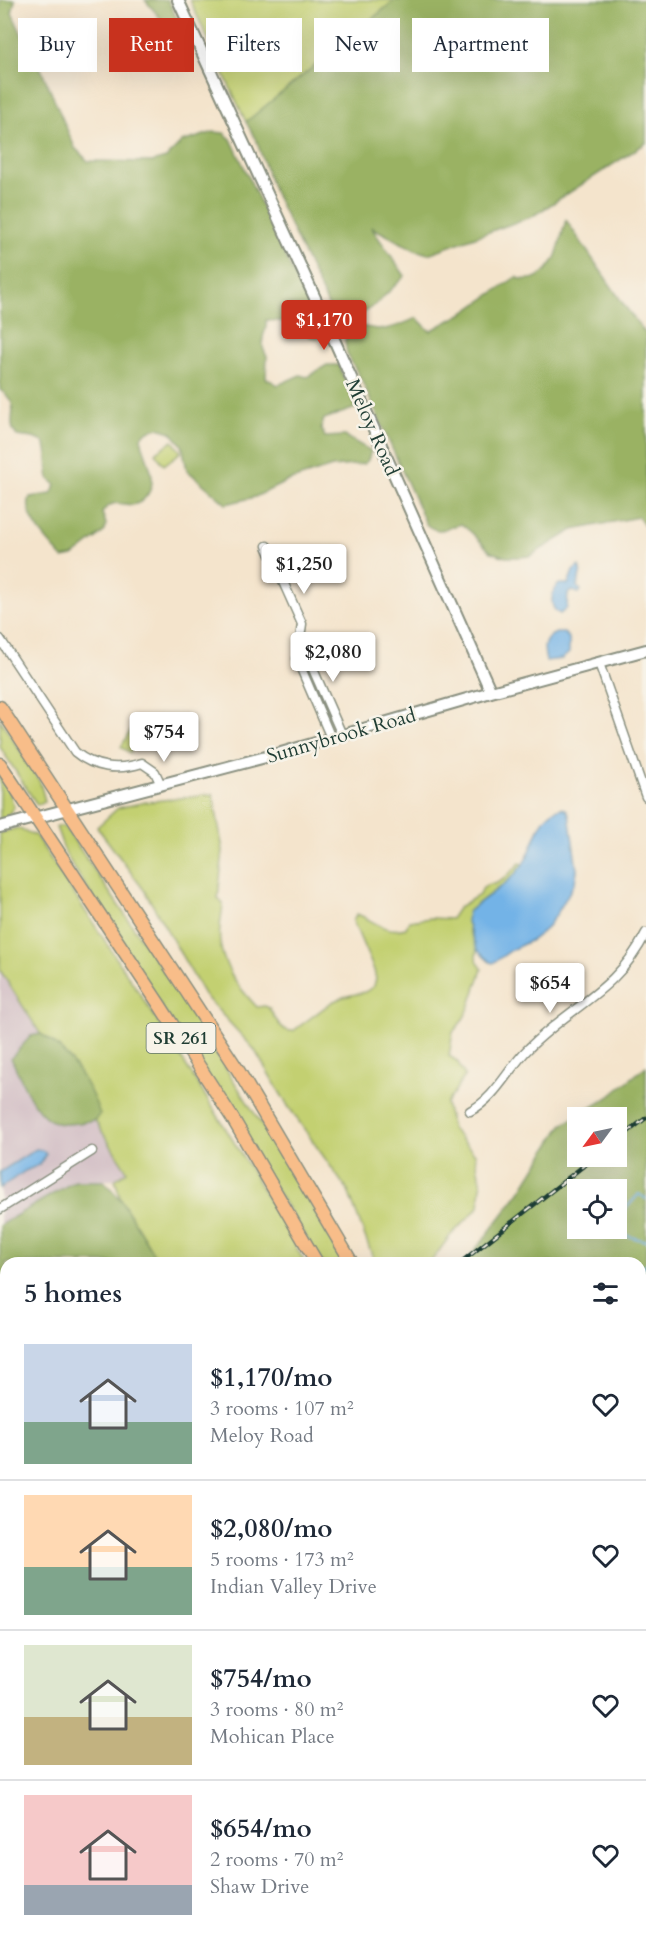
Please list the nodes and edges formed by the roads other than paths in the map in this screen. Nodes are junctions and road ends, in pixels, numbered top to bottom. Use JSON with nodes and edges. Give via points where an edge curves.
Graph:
{"nodes":[{"id":1,"x":178,"y":0,"type":"edge"},
{"id":2,"x":267,"y":546,"type":"dead end"},
{"id":3,"x":0,"y":639,"type":"edge"},
{"id":4,"x":646,"y":650,"type":"edge"},
{"id":5,"x":598,"y":663,"type":"junction"},
{"id":6,"x":491,"y":692,"type":"junction"},
{"id":7,"x":0,"y":707,"type":"edge"},
{"id":8,"x":337,"y":736,"type":"junction"},
{"id":9,"x":0,"y":764,"type":"edge"},
{"id":10,"x":161,"y":785,"type":"junction"},
{"id":11,"x":646,"y":797,"type":"edge"},
{"id":12,"x":68,"y":811,"type":"junction"},
{"id":13,"x":35,"y":818,"type":"junction"},
{"id":14,"x":0,"y":827,"type":"edge"},
{"id":15,"x":646,"y":933,"type":"edge"},
{"id":16,"x":470,"y":1111,"type":"dead end"},
{"id":17,"x":92,"y":1150,"type":"dead end"},
{"id":18,"x":0,"y":1209,"type":"edge"},
{"id":19,"x":313,"y":1257,"type":"edge"},
{"id":20,"x":348,"y":1257,"type":"edge"}],
"edges":[{"from":1,"to":6,"type":"street","name":"Meloy Road"},
{"from":2,"to":8,"type":"street","via":[[302,624],[298,649],[309,660]]},
{"from":3,"to":10,"type":"street","via":[[75,752],[89,762],[111,767],[142,763],[155,772]]},
{"from":4,"to":5,"type":"street","name":"Sunnybrook Road"},
{"from":5,"to":6,"type":"street","name":"Sunnybrook Road"},
{"from":5,"to":11,"type":"street"},
{"from":6,"to":8,"type":"street","name":"Sunnybrook Road"},
{"from":7,"to":12,"type":"main road","number":"SR 261"},
{"from":8,"to":10,"type":"street","name":"Sunnybrook Road"},
{"from":9,"to":13,"type":"main road","number":"SR 261"},
{"from":10,"to":12,"type":"street","name":"Sunnybrook Road"},
{"from":12,"to":13,"type":"street","name":"Sunnybrook Road"},
{"from":12,"to":20,"type":"main road","number":"SR 261","via":[[238,1070]]},
{"from":13,"to":14,"type":"street","name":"Sunnybrook Road"},
{"from":13,"to":19,"type":"main road","number":"SR 261","via":[[232,1119]]},
{"from":15,"to":16,"type":"street","via":[[617,976],[533,1044],[489,1098]]},
{"from":17,"to":18,"type":"street"}]}
